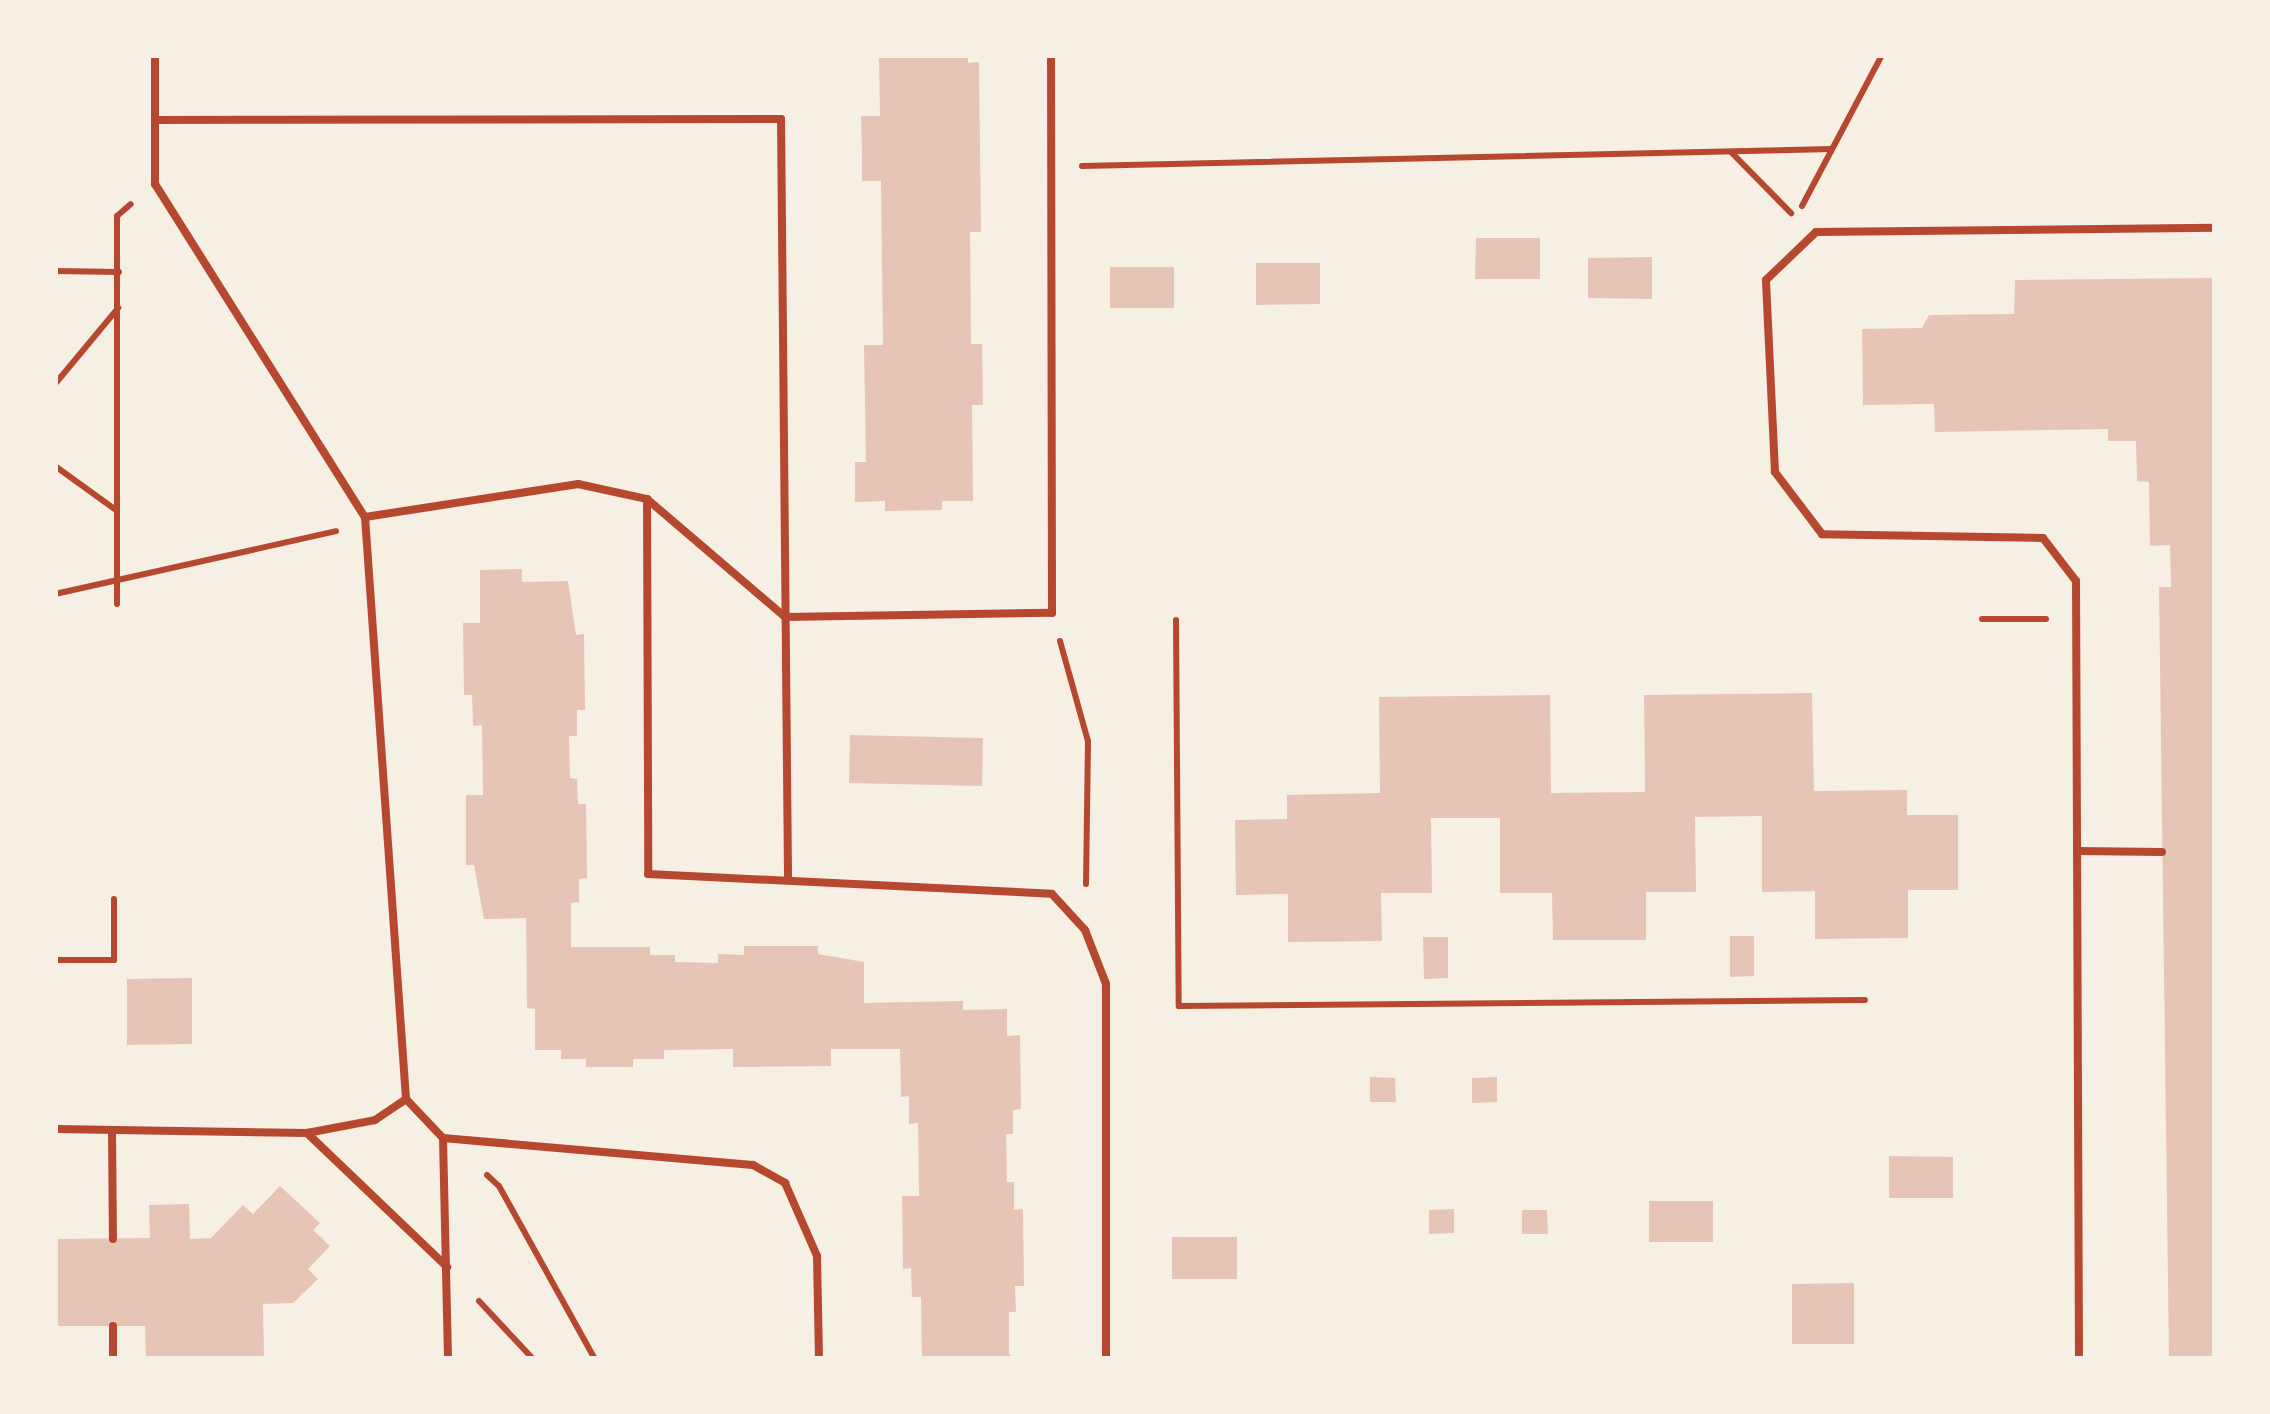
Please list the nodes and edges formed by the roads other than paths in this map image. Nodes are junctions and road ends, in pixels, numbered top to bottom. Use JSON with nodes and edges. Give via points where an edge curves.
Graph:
{"nodes":[{"id":1,"x":155,"y":55,"type":"edge"},
{"id":2,"x":1050,"y":55,"type":"edge"},
{"id":3,"x":155,"y":120,"type":"junction"},
{"id":4,"x":2215,"y":228,"type":"edge"},
{"id":5,"x":647,"y":499,"type":"junction"},
{"id":6,"x":365,"y":516,"type":"junction"},
{"id":7,"x":785,"y":618,"type":"junction"},
{"id":8,"x":2076,"y":852,"type":"junction"},
{"id":9,"x":2162,"y":852,"type":"dead end"},
{"id":10,"x":788,"y":878,"type":"junction"},
{"id":11,"x":406,"y":1098,"type":"junction"},
{"id":12,"x":55,"y":1129,"type":"edge"},
{"id":13,"x":112,"y":1130,"type":"junction"},
{"id":14,"x":306,"y":1132,"type":"junction"},
{"id":15,"x":444,"y":1138,"type":"junction"},
{"id":16,"x":113,"y":1239,"type":"dead end"},
{"id":17,"x":447,"y":1267,"type":"junction"},
{"id":18,"x":113,"y":1326,"type":"dead end"},
{"id":19,"x":113,"y":1359,"type":"edge"},
{"id":20,"x":448,"y":1359,"type":"edge"},
{"id":21,"x":820,"y":1359,"type":"edge"},
{"id":22,"x":1106,"y":1359,"type":"edge"},
{"id":23,"x":2080,"y":1359,"type":"edge"}],
"edges":[{"from":1,"to":3,"type":"lane"},
{"from":2,"to":7,"type":"lane","via":[[1052,613]]},
{"from":3,"to":6,"type":"lane","via":[[155,184]]},
{"from":3,"to":7,"type":"lane","via":[[781,119]]},
{"from":4,"to":8,"type":"lane","via":[[1816,232],[1766,280],[1775,472],[1822,534],[2043,538],[2076,581]]},
{"from":5,"to":6,"type":"lane","via":[[578,484]]},
{"from":5,"to":7,"type":"lane"},
{"from":5,"to":10,"type":"lane","via":[[648,874]]},
{"from":6,"to":11,"type":"lane"},
{"from":7,"to":10,"type":"lane"},
{"from":8,"to":9,"type":"lane"},
{"from":8,"to":23,"type":"lane"},
{"from":10,"to":22,"type":"lane","via":[[1052,894],[1085,930],[1106,984]]},
{"from":11,"to":14,"type":"lane","via":[[375,1120]]},
{"from":11,"to":15,"type":"lane"},
{"from":12,"to":13,"type":"lane"},
{"from":13,"to":14,"type":"lane"},
{"from":13,"to":16,"type":"lane"},
{"from":14,"to":17,"type":"lane"},
{"from":15,"to":17,"type":"lane"},
{"from":15,"to":21,"type":"lane","via":[[753,1165],[785,1183],[817,1256]]},
{"from":17,"to":20,"type":"lane"},
{"from":18,"to":19,"type":"lane"}]}
